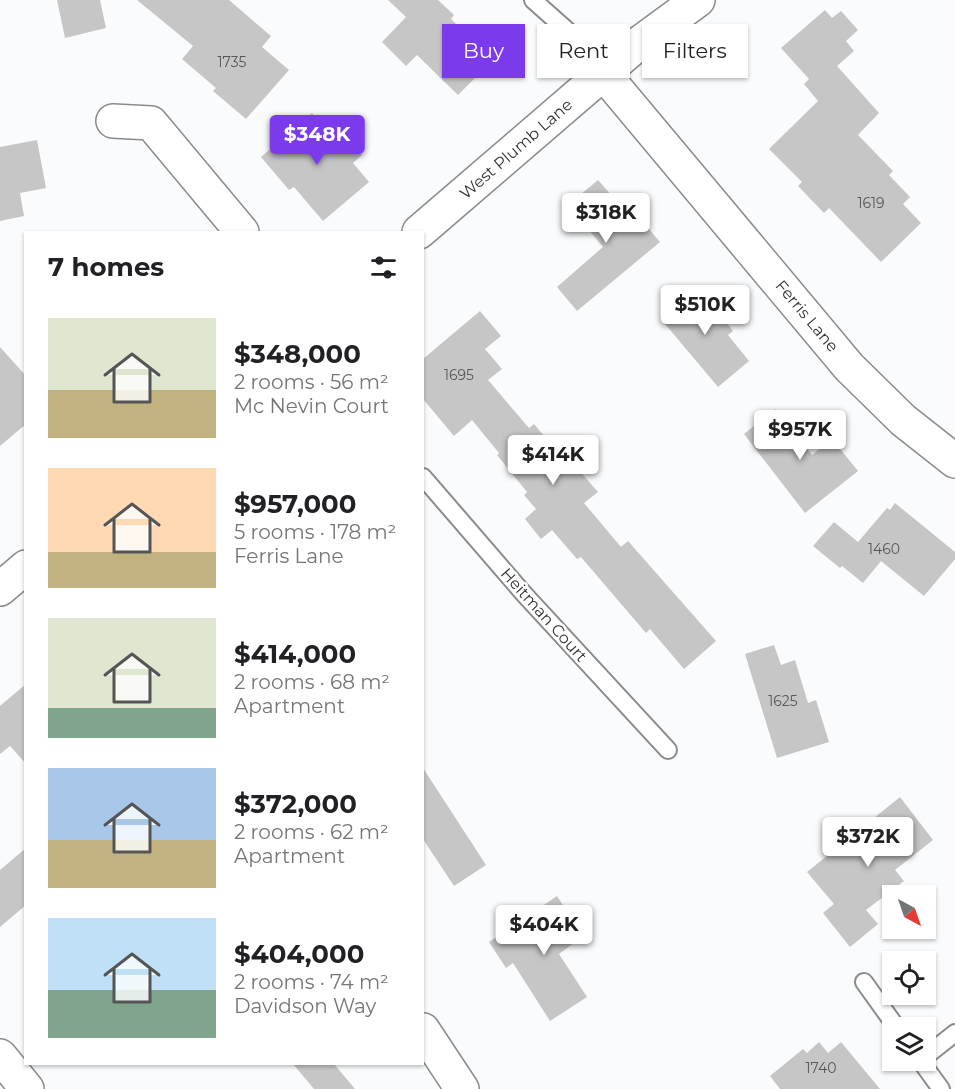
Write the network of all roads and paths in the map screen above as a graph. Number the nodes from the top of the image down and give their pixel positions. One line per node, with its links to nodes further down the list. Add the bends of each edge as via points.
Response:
1 (533, 0): 3 (lane)
2 (698, 0): 4 (street, West Plumb Lane)
3 (560, 24)
4 (630, 50)
5 (597, 78): 9 (street, West Plumb Lane)
6 (607, 78): 10 (street, Ferris Lane, via 849,367 903,420)
7 (113, 121): 8 (street, via 151,123)
8 (241, 231)
9 (420, 231)
10 (955, 461)
11 (424, 478): 14 (lane, Heitman Court)
12 (24, 569): 13 (street)
13 (0, 589)
14 (668, 750)
15 (864, 982): 16 (lane)
16 (889, 1017)
17 (424, 1032): 23 (street)
18 (955, 1033): 19 (lane)
19 (936, 1048)
20 (0, 1056): 22 (street)
21 (928, 1071): 24 (lane)
22 (27, 1089)
23 (462, 1089)
24 (941, 1089)

